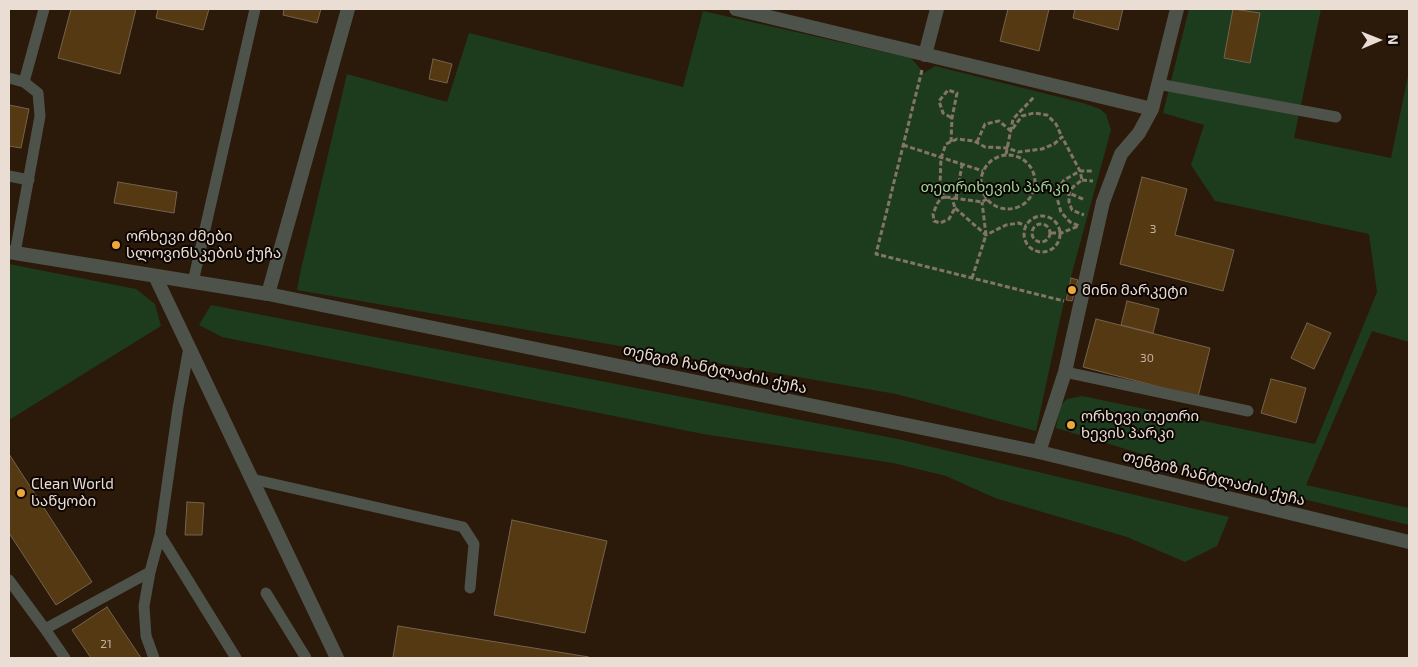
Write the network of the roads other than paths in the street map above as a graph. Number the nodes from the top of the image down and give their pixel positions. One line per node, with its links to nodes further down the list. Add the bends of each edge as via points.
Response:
1 (44, 9): 9 (lane)
2 (256, 9): 17 (lane)
3 (348, 9): 18 (street)
4 (736, 9): 7 (street)
5 (937, 9): 7 (street)
6 (1178, 9): 10 (street)
7 (925, 55): 11 (street)
8 (9, 78): 9 (lane)
9 (24, 82): 14 (lane, via 38,93 40,116)
10 (1158, 84): 11 (street); 12 (lane)
11 (1152, 109): 20 (street, via 1139,133 1121,154 1102,206)
12 (1336, 117)
13 (9, 176): 14 (lane)
14 (29, 180): 15 (lane)
15 (12, 252): 16 (street, თენგიზ ჩანტლაძის ქუჩა)
16 (155, 276): 17 (street, თენგიზ ჩანტლაძის ქუჩა); 19 (street)
17 (193, 282): 18 (street, თენგიზ ჩანტლაძის ქუჩა)
18 (268, 294): 22 (street, თენგიზ ჩანტლაძის ქუჩა)
19 (189, 347): 23 (street); 24 (lane)
20 (1065, 372): 21 (lane); 22 (street)
21 (1248, 411)
22 (1039, 452): 25 (street, თენგიზ ჩანტლაძის ქუჩა)
23 (252, 479): 28 (lane, via 463,527 474,544); 35 (street)
24 (160, 535): 26 (lane); 33 (lane)
25 (1409, 542)
26 (150, 572): 30 (lane); 32 (lane, via 144,606 146,636)
27 (9, 580): 30 (lane)
28 (470, 588)
29 (266, 593): 34 (lane)
30 (45, 629): 31 (lane)
31 (61, 657)
32 (154, 658)
33 (236, 658)
34 (306, 658)
35 (337, 658)

